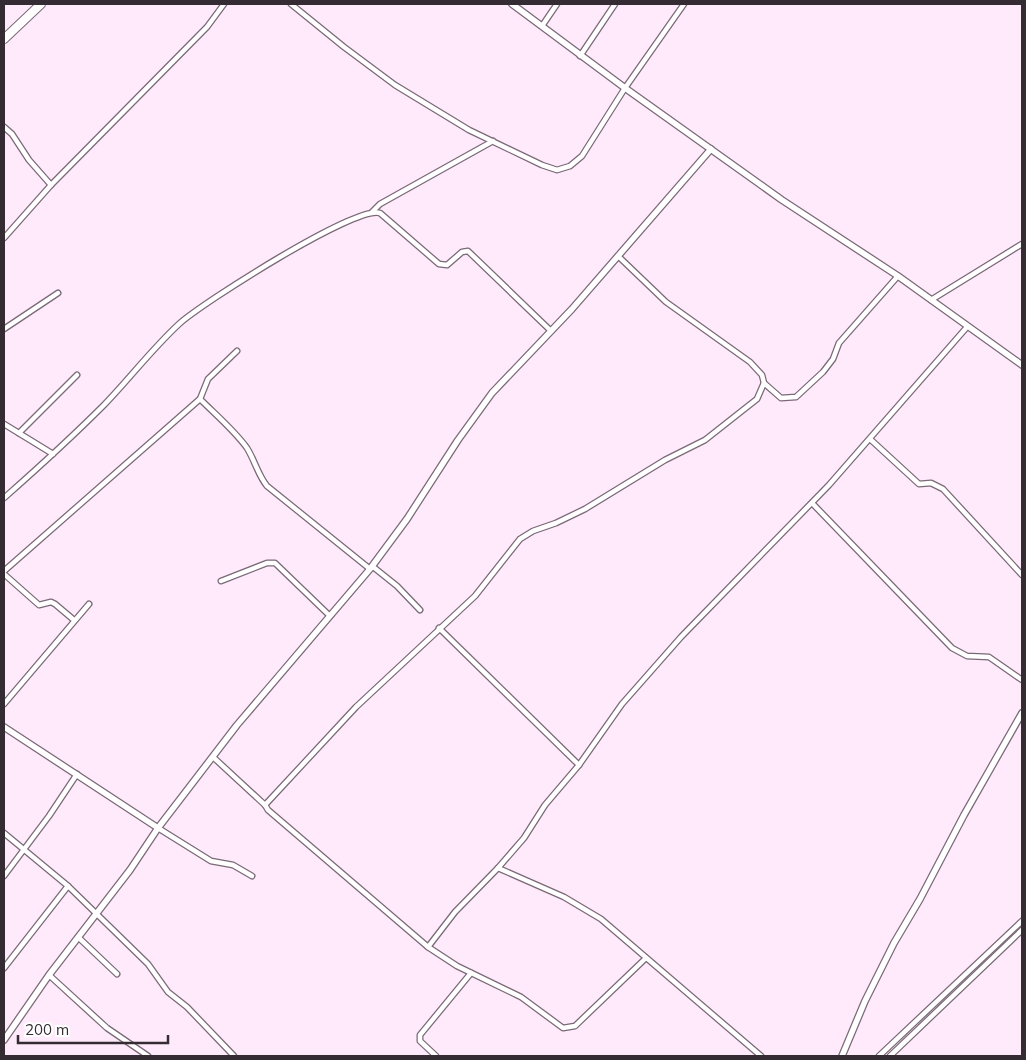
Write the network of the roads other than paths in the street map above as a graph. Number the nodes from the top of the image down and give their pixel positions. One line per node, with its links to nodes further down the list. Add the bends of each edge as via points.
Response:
1 (40, 4): 9 (highway)
2 (224, 4): 15 (street, via 207,26)
3 (291, 4): 13 (street, via 395,85)
4 (512, 4): 8 (street)
5 (557, 4): 8 (street)
6 (615, 4): 10 (street)
7 (684, 4): 11 (street)
8 (542, 26): 10 (street)
9 (4, 38)
10 (580, 56): 11 (street)
11 (625, 88): 13 (street, via 582,156 570,166 557,170); 14 (street)
12 (4, 127): 15 (street)
13 (493, 142): 16 (street, via 380,204)
14 (711, 148): 19 (street); 20 (street, via 782,200)
15 (51, 184): 17 (street)
16 (372, 212): 25 (street, via 388,219 439,264 447,265 466,251 472,253); 34 (street, via 320,234 189,316)
17 (4, 238)
18 (1022, 244): 22 (street)
19 (618, 256): 25 (street); 29 (street, via 666,302 750,362 762,375)
20 (898, 276): 22 (street); 29 (street, via 839,343 829,366 796,397 781,398)
21 (58, 293): 24 (street)
22 (931, 300): 23 (street)
23 (967, 327): 27 (street); 33 (street)
24 (4, 329)
25 (550, 330): 37 (street, via 492,393)
26 (237, 351): 30 (street, via 208,379)
27 (1022, 364)
28 (77, 375): 32 (street)
29 (764, 383): 45 (street, via 757,399 705,440 665,460 585,509 526,534 475,596)
30 (200, 399): 37 (street, via 236,433 255,460 260,477 267,486); 38 (street)
31 (4, 424): 32 (street)
32 (19, 433): 34 (street)
33 (870, 439): 36 (street); 39 (street, via 919,484 931,483 942,488)
34 (53, 454): 35 (street)
35 (4, 498)
36 (812, 503): 46 (street, via 952,648 967,656 989,657); 51 (street, via 622,704)
37 (371, 568): 42 (street, via 397,586); 43 (street)
38 (4, 572): 44 (street, via 38,605 51,602)
39 (1022, 575)
40 (221, 581): 43 (street, via 260,565 275,563)
41 (89, 604): 44 (street)
42 (420, 610)
43 (330, 616): 50 (street)
44 (74, 620): 47 (street)
45 (439, 628): 51 (street); 53 (street, via 356,707)
46 (1022, 680)
47 (4, 704)
48 (1022, 713): 76 (street, via 894,943)
49 (4, 727): 52 (street)
50 (213, 757): 53 (street); 54 (street)
51 (579, 764): 57 (street)
52 (76, 774): 54 (street); 56 (street)
53 (266, 805): 65 (street)
54 (158, 828): 59 (street, via 211,861 233,865); 61 (street)
55 (4, 833): 56 (street)
56 (24, 848): 58 (street); 60 (street)
57 (498, 868): 65 (street, via 455,912); 66 (street, via 587,909)
58 (4, 876)
59 (252, 876)
60 (68, 886): 61 (street); 67 (street)
61 (97, 914): 64 (street); 73 (street, via 152,968 168,992)
62 (1022, 921): 77 (street)
63 (1022, 930): 78 (street)
64 (78, 937): 69 (street); 70 (street)
65 (428, 947): 68 (street)
66 (646, 958): 68 (street, via 603,1001 568,1029 555,1024 521,996); 75 (street)
67 (4, 968)
68 (471, 973): 74 (street, via 420,1035 420,1041)
69 (118, 974)
70 (49, 975): 71 (street); 72 (street, via 107,1028)
71 (4, 1040)
72 (148, 1056)
73 (234, 1056)
74 (436, 1056)
75 (761, 1056)
76 (842, 1056)
77 (879, 1056)
78 (890, 1056)

